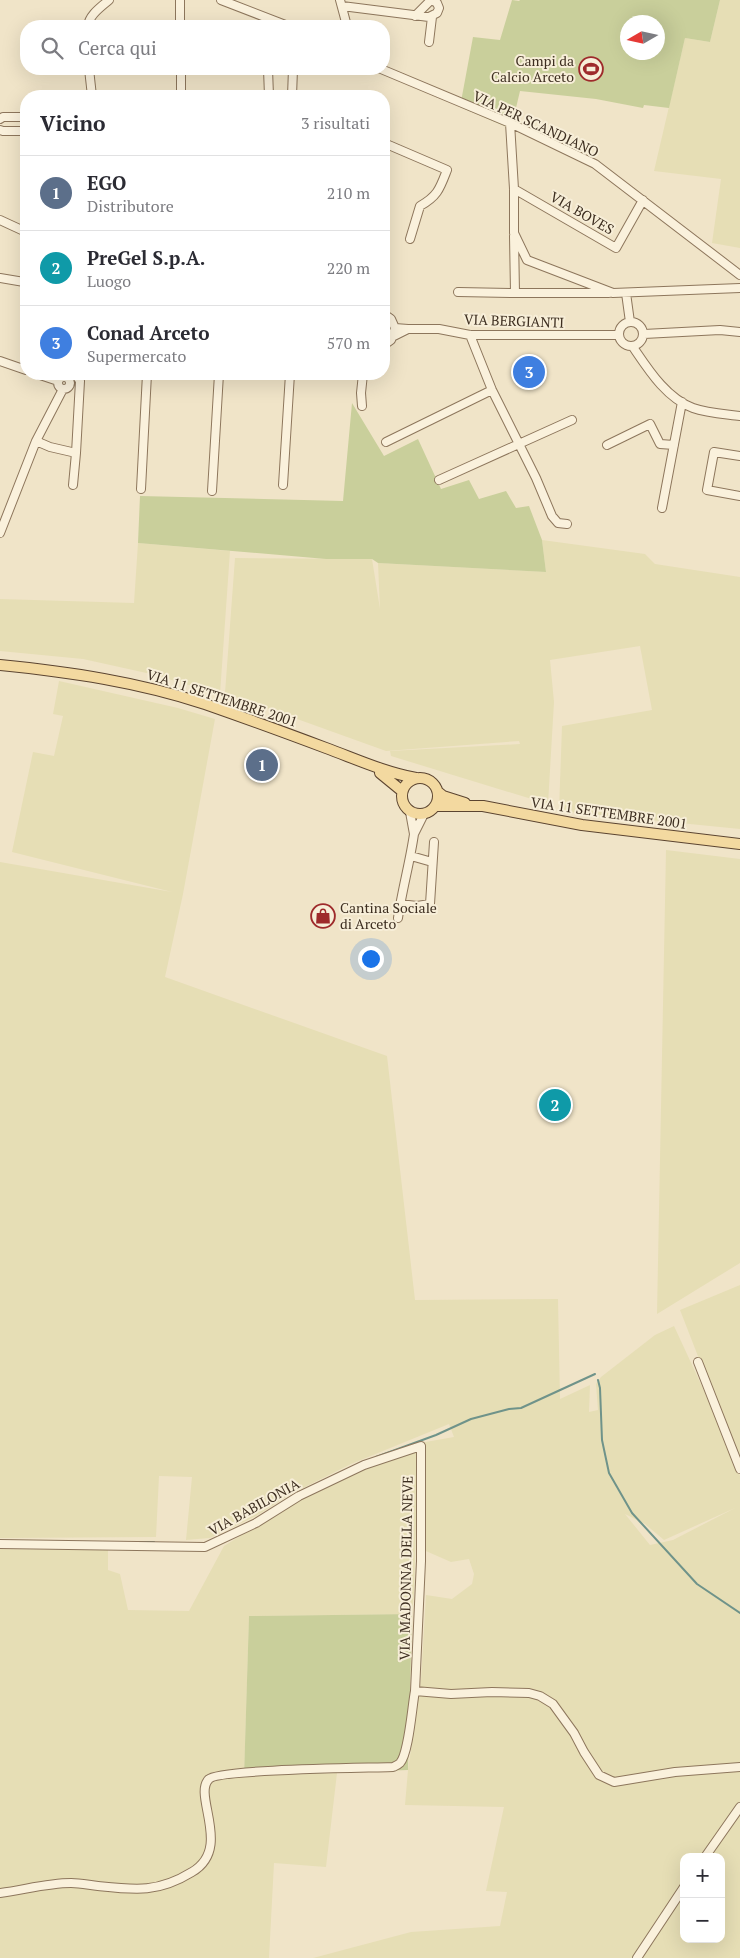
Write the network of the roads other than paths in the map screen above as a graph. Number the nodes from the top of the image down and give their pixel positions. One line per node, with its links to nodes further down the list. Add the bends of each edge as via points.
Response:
1 (109, 0): 7 (street)
2 (180, 0): 8 (street)
3 (221, 0): 9 (street)
4 (341, 3): 5 (street); 10 (street)
5 (415, 16): 6 (street); 6 (street, via 431,0 439,8)
6 (432, 17): 11 (street)
7 (90, 20)
8 (180, 20)
9 (263, 20)
10 (345, 20)
11 (429, 42)
12 (390, 73): 23 (street, VIA PER SCANDIANO)
13 (90, 75): 17 (street)
14 (181, 75): 18 (street)
15 (268, 75): 19 (street)
16 (293, 75): 20 (street)
17 (91, 90)
18 (181, 90)
19 (269, 90)
20 (292, 90)
21 (20, 117): 22 (street)
22 (0, 119)
23 (510, 123): 27 (street); 28 (street, VIA PER SCANDIANO, via 595,164)
24 (0, 130): 25 (street)
25 (20, 131)
26 (390, 146): 32 (street, via 447,170 440,191 420,206)
27 (514, 189): 28 (street, VIA BOVES, via 616,248); 31 (street)
28 (643, 200): 33 (street, VIA PER SCANDIANO)
29 (0, 220): 30 (street)
30 (20, 229)
31 (514, 233): 38 (street); 39 (street, via 528,260)
32 (410, 239)
33 (740, 275)
34 (0, 278): 35 (street)
35 (20, 281)
36 (740, 288): 40 (street)
37 (458, 292): 38 (street)
38 (515, 293): 39 (street)
39 (613, 293): 40 (street)
40 (626, 293): 42 (street)
41 (390, 318): 43 (street)
42 (630, 322): 45 (street, via 638,324); 47 (street, via 623,325)
43 (394, 332): 46 (street, VIA BERGIANTI, via 439,329); 48 (street, VIA BERGIANTI)
44 (740, 332): 45 (street)
45 (644, 334): 49 (street, via 640,344)
46 (470, 335): 47 (street, VIA BERGIANTI); 61 (street)
47 (619, 335): 49 (street, via 622,342)
48 (390, 339)
49 (633, 347): 62 (street, via 652,374)
50 (0, 361): 51 (street)
51 (20, 368)
52 (55, 380): 59 (street)
53 (71, 380): 60 (street)
54 (79, 380): 71 (street)
55 (147, 380): 76 (street)
56 (219, 380): 77 (street)
57 (290, 380): 75 (street)
58 (362, 380): 63 (street)
59 (58, 381): 60 (street)
60 (64, 389): 66 (street)
61 (492, 390): 67 (street); 68 (street)
62 (682, 402): 64 (street, via 695,408); 70 (street)
63 (362, 406)
64 (740, 416)
65 (572, 420): 68 (street)
66 (36, 441): 71 (street); 81 (street)
67 (386, 442)
68 (519, 443): 73 (street); 80 (street, via 552,516 558,523)
69 (607, 445): 70 (street, via 650,424 660,444)
70 (674, 445): 79 (street)
71 (76, 453): 74 (street)
72 (740, 456): 78 (street, via 714,452 707,490)
73 (439, 480)
74 (73, 485)
75 (283, 485)
76 (141, 488)
77 (212, 491)
78 (740, 496)
79 (662, 508)
80 (567, 524)
81 (0, 533)
82 (0, 665): 83 (main road, VIA 11 SETTEMBRE 2001, via 120,681 168,693)
83 (371, 766): 84 (main road, VIA 11 SETTEMBRE 2001); 85 (main road, VIA 11 SETTEMBRE 2001)
84 (416, 778): 85 (main road, via 406,783); 86 (main road, VIA 11 SETTEMBRE 2001, via 432,782)
85 (402, 791): 89 (main road, via 402,802)
86 (438, 792): 87 (main road); 88 (main road, VIA 11 SETTEMBRE 2001)
87 (435, 806): 88 (main road, VIA 11 SETTEMBRE 2001); 90 (main road)
88 (474, 806): 93 (main road, VIA 11 SETTEMBRE 2001, via 582,825)
89 (410, 812): 90 (main road); 91 (street)
90 (424, 814): 91 (street)
91 (414, 834): 94 (street)
92 (434, 842): 95 (street)
93 (740, 844)
94 (411, 856): 95 (street); 96 (street)
95 (432, 862): 96 (street, via 430,904)
96 (400, 904): 97 (street)
97 (398, 918)
98 (698, 1362): 100 (street)
99 (421, 1446): 101 (street, VIA BABILONIA, via 364,1465 205,1547); 102 (street, VIA MADONNA DELLA NEVE, via 422,1561)
100 (740, 1469)
101 (0, 1544)
102 (415, 1691): 103 (street, via 529,1693 540,1696 553,1704 599,1775 614,1782 675,1772); 106 (street, VIA MADONNA DELLA NEVE, via 404,1754 400,1763 393,1767 239,1773 208,1779 205,1796 210,1850 204,1863 160,1888 133,1890 72,1883)
103 (740, 1767)
104 (740, 1806): 105 (street)
105 (709, 1853)
106 (0, 1893)
107 (680, 1893): 108 (street)
108 (636, 1958)

